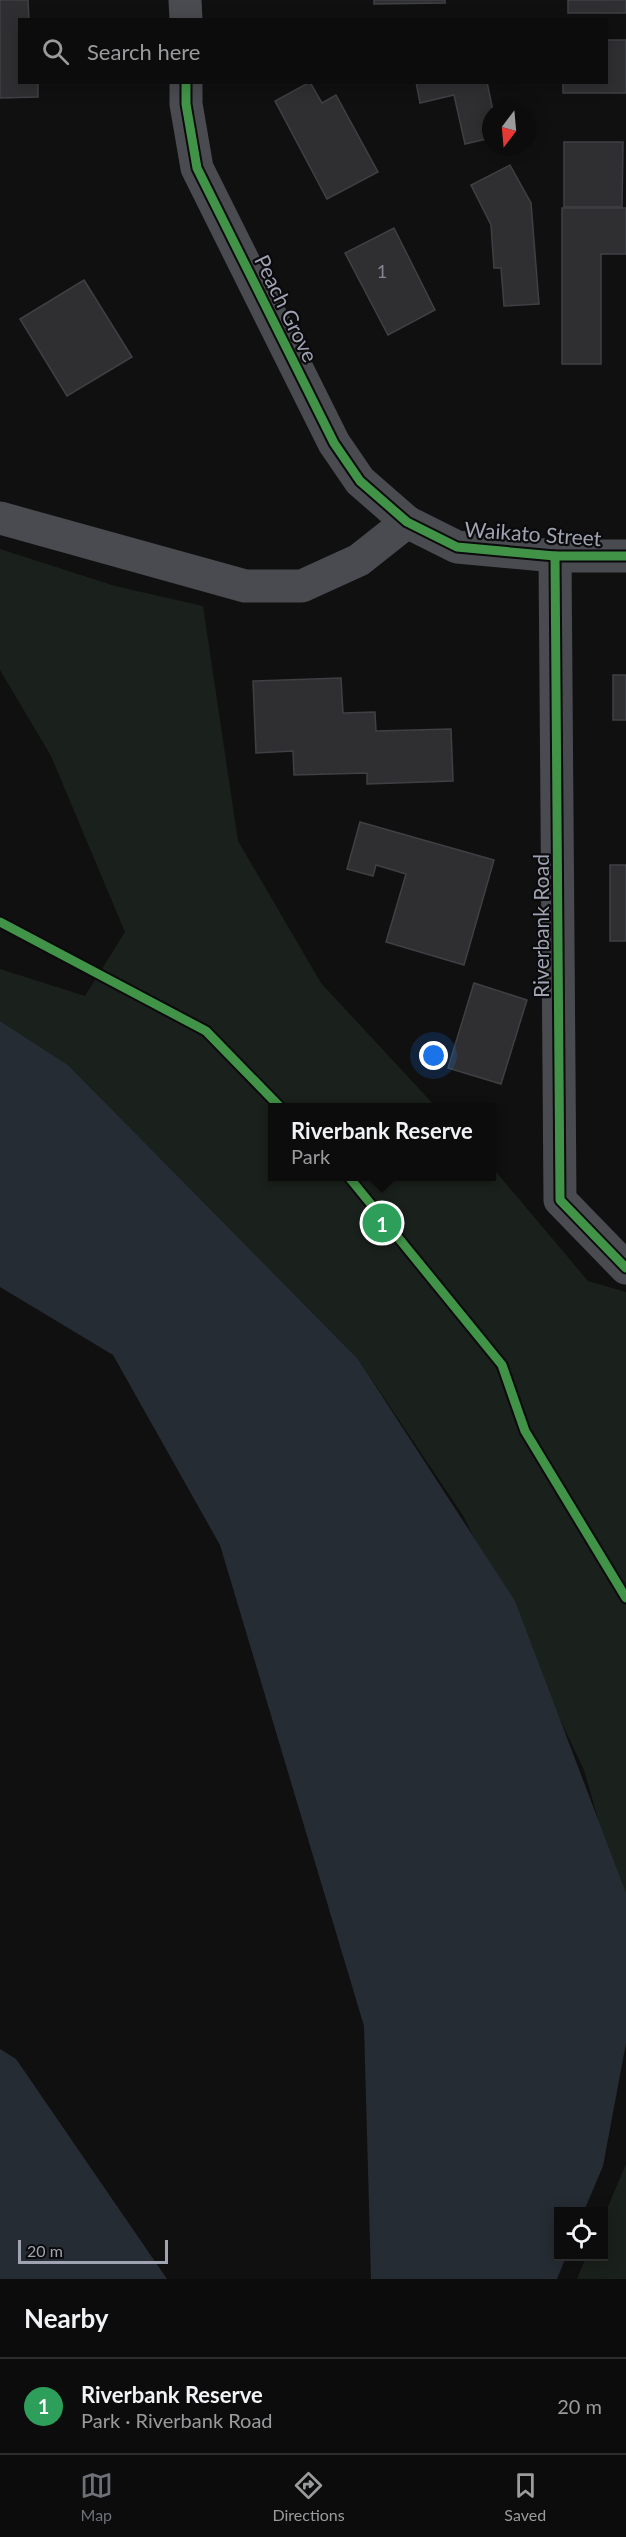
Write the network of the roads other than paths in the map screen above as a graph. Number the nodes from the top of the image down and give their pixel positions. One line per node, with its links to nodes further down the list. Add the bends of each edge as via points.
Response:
1 (185, 0): 2 (street)
2 (186, 18)
3 (186, 84): 5 (street, Peach Grove, via 197,168 334,443 360,481)
4 (0, 518): 5 (street, via 245,586 302,586 359,560)
5 (407, 522): 6 (street, Waikato Street, via 457,547)
6 (555, 556): 7 (street, Waikato Street); 8 (street, Riverbank Road, via 560,1200)
7 (626, 556)
8 (626, 1268)

